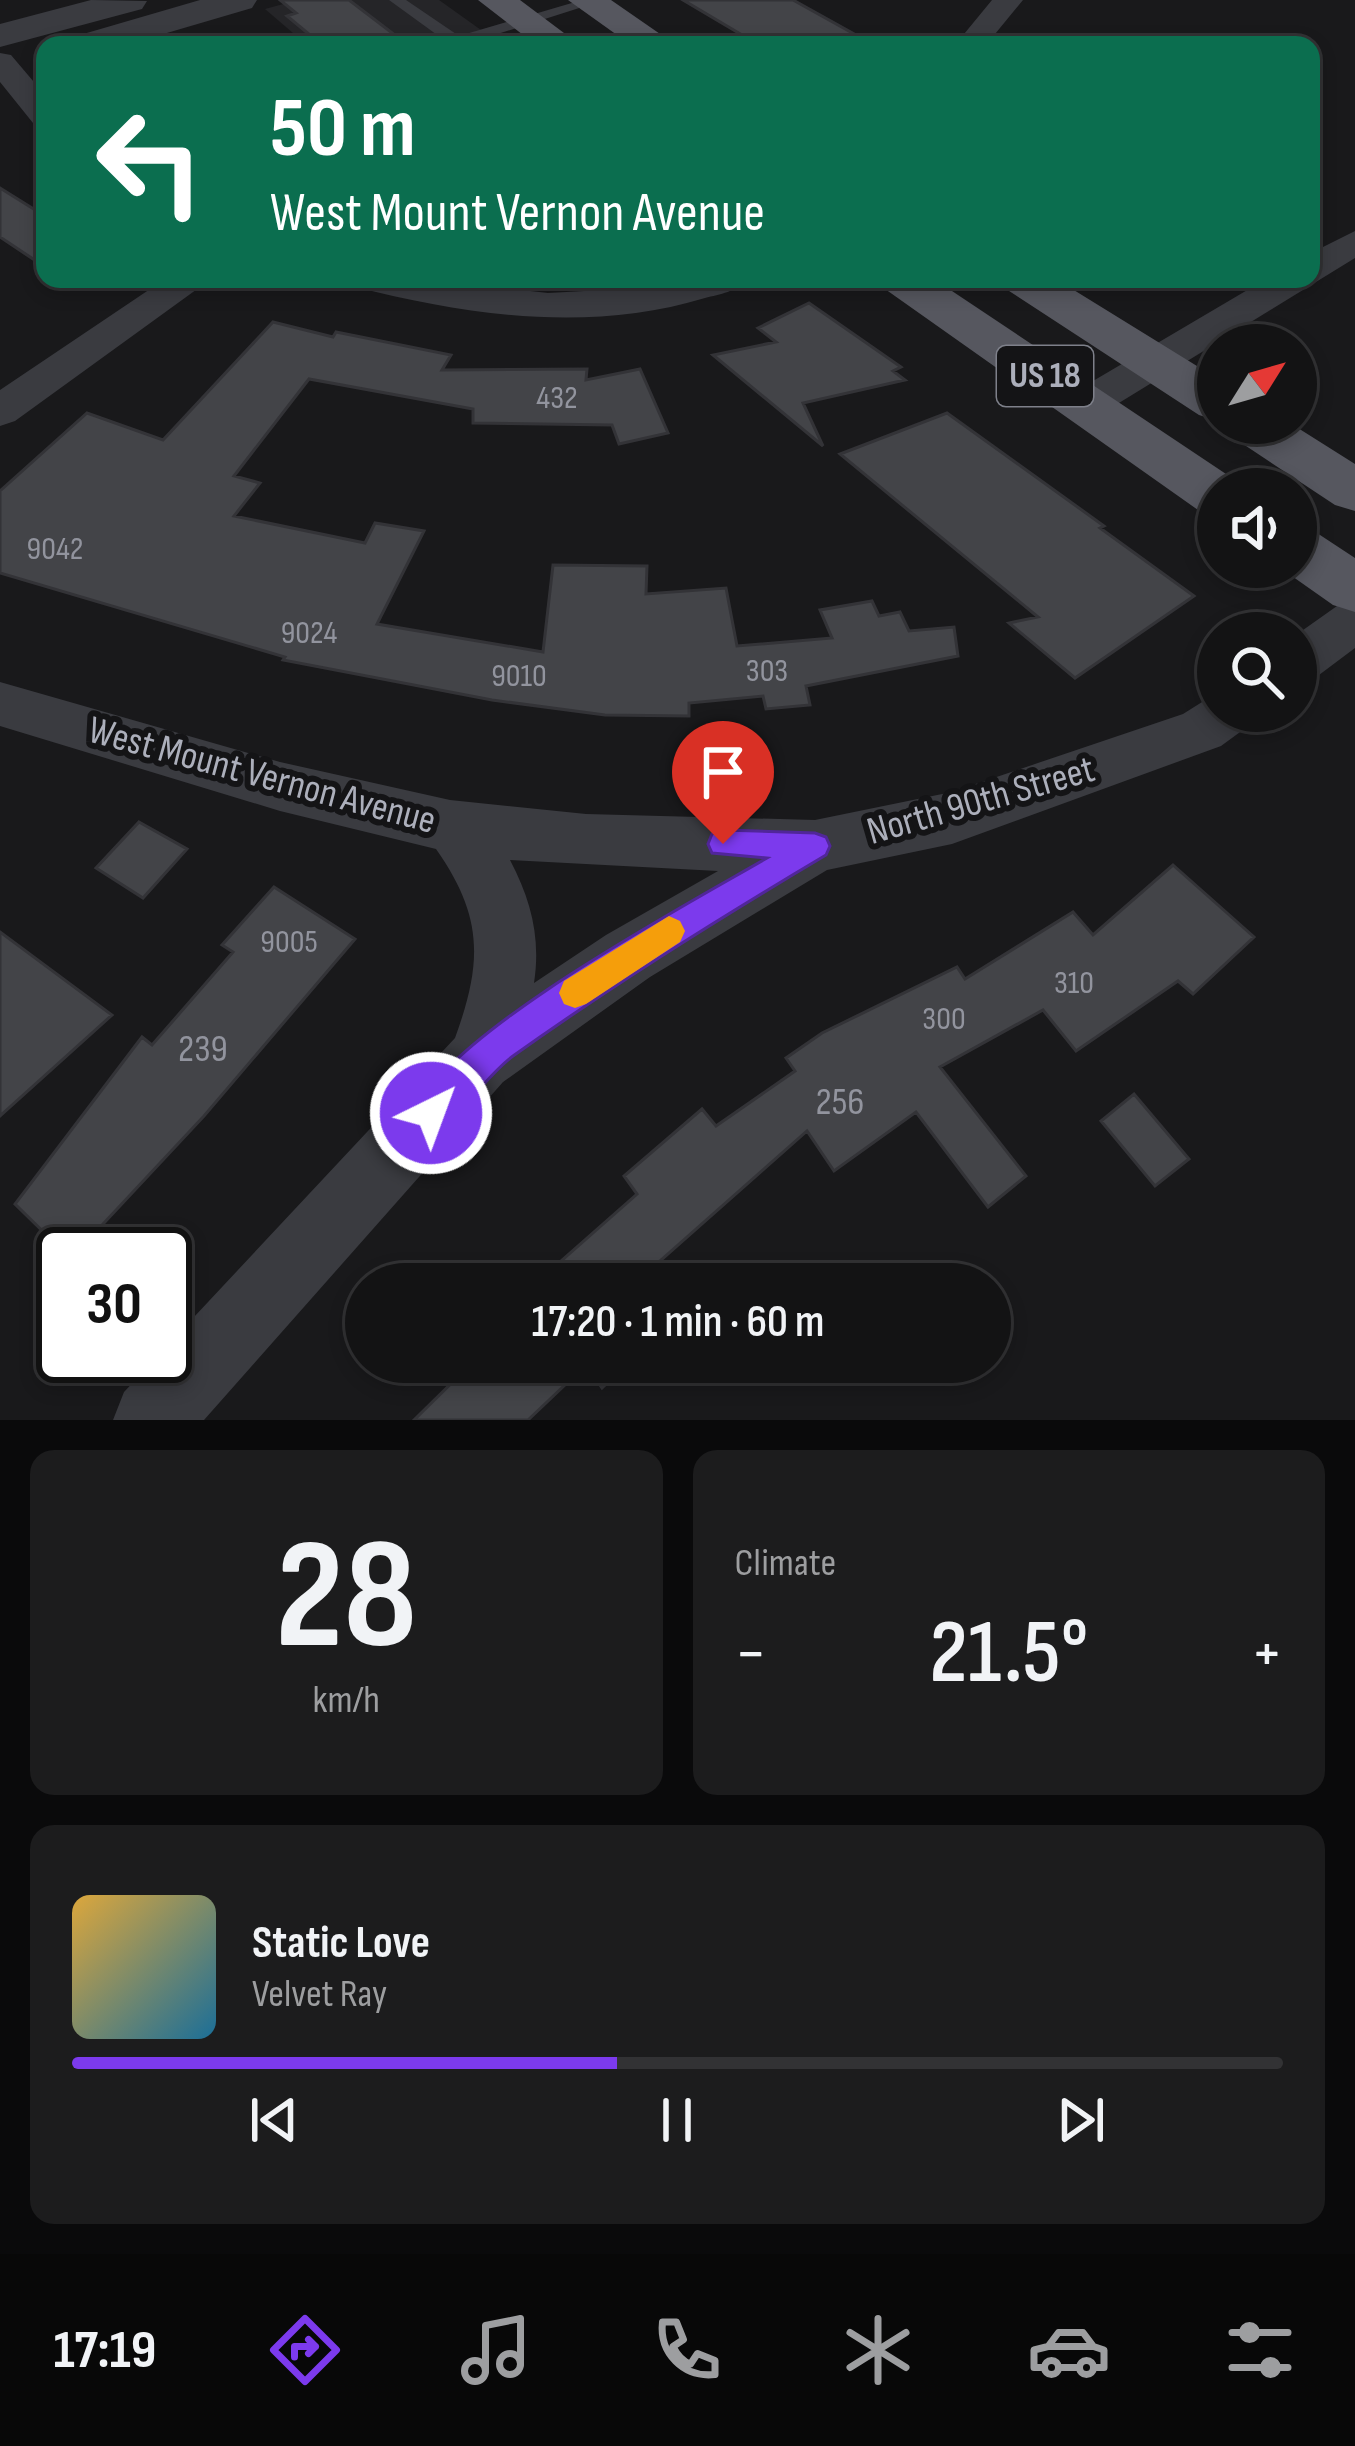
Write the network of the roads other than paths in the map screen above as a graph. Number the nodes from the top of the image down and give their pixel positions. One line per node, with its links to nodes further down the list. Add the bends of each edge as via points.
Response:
1 (133, 0): 8 (street)
2 (396, 0): 10 (lane)
3 (496, 0): 7 (main road)
4 (1008, 0): 14 (street)
5 (588, 1): 7 (lane); 13 (main road)
6 (225, 2): 9 (street)
7 (528, 22): 11 (lane); 12 (main road)
8 (53, 36)
9 (115, 36)
10 (448, 36)
11 (478, 36)
12 (548, 36)
13 (643, 36)
14 (978, 36)
15 (36, 44): 17 (street)
16 (36, 57): 17 (street)
17 (2, 59): 18 (street)
18 (36, 104)
19 (1355, 242): 20 (street)
20 (1320, 263)
21 (178, 288): 30 (street)
22 (426, 288): 23 (street, via 588,307)
23 (694, 288)
24 (915, 288): 29 (main road, US 18)
25 (1038, 288): 27 (main road, US 18)
26 (1279, 288): 27 (street)
27 (1155, 363): 28 (main road, US 18); 29 (street)
28 (1197, 390)
29 (1086, 404): 32 (main road, US 18)
30 (0, 411)
31 (1282, 444): 33 (main road)
32 (1197, 481)
33 (1355, 491)
34 (1317, 563): 35 (main road)
35 (1355, 589)
36 (1355, 620): 37 (street)
37 (1317, 647)
38 (0, 704): 40 (street, West Mount Vernon Avenue, via 282,788)
39 (1197, 732): 41 (street, North 90th Street, via 952,818)
40 (453, 826): 41 (street, West Mount Vernon Avenue, via 630,842); 42 (street, via 486,868 507,923 506,990)
41 (815, 846): 42 (street, North 90th Street, via 628,956)
42 (481, 1059): 43 (street, North 90th Street)
43 (152, 1420)

